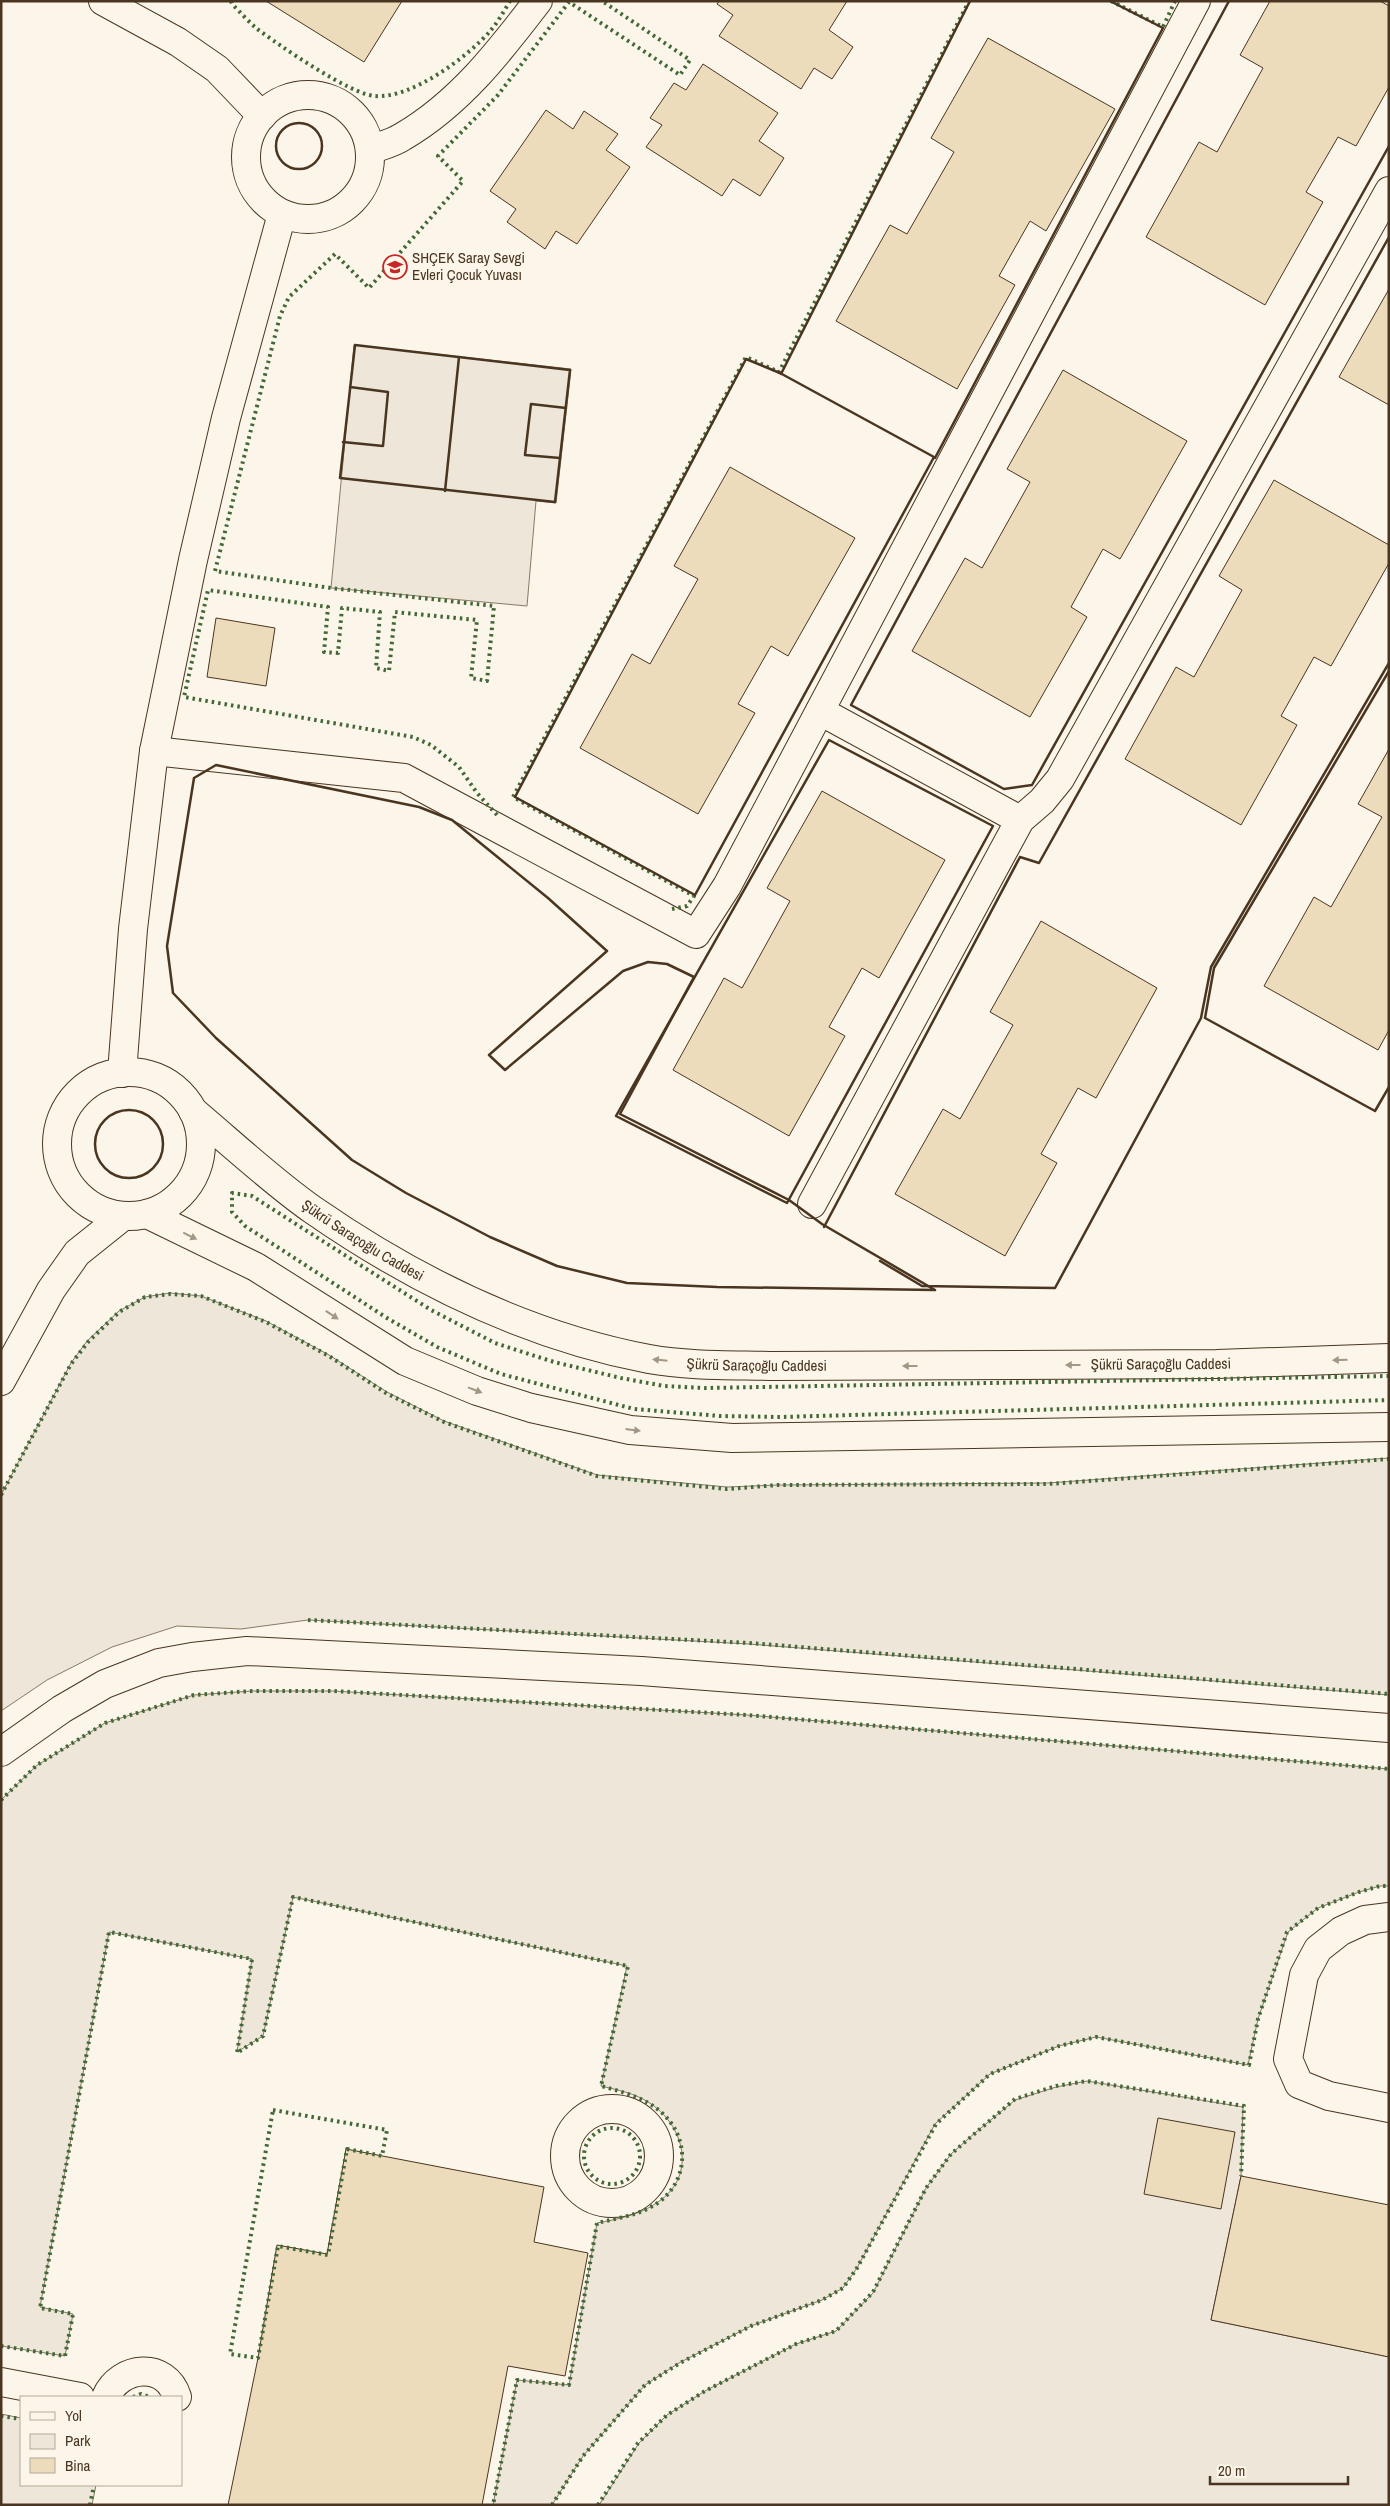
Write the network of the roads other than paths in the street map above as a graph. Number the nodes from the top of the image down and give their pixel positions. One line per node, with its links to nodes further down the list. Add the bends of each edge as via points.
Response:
1 (103, 1): 4 (street, via 178,42 218,69)
2 (538, 1): 5 (street, via 495,57 432,117 401,138)
3 (1196, 1): 8 (street)
4 (262, 116): 5 (street, via 290,98 308,95 327,98 355,116 364,130); 7 (street, via 250,135 249,172 265,202)
5 (370, 150): 7 (street, via 369,173 362,189 338,212 304,220)
6 (1389, 191): 10 (street, via 1060,779)
7 (282, 214): 9 (street, via 226,418)
8 (820, 711): 9 (street, via 728,886 696,934 404,778); 10 (street)
9 (154, 751): 11 (street, via 133,929)
10 (1020, 820): 13 (street)
11 (122, 1073): 12 (street, Şükrü Saraçoğlu Caddesi, via 141,1073 160,1079 176,1089); 14 (street, Şükrü Saraçoğlu Caddesi, via 102,1077 72,1101 62,1118 59,1157 64,1176 90,1205)
12 (193, 1111): 14 (street, Şükrü Saraçoğlu Caddesi, via 201,1141 200,1161 192,1179 181,1195 165,1207); 15 (street, Şükrü Saraçoğlu Caddesi, one-way to 12, via 1217,1364 770,1366 650,1359 552,1334 482,1307 413,1272 312,1209)
13 (812, 1204)
14 (134, 1216): 16 (street, via 77,1253 52,1290); 17 (street, one-way to 17, via 256,1267 405,1361 477,1391 531,1408 630,1430 732,1438)
15 (1389, 1358)
16 (1, 1381)
17 (1389, 1427)
18 (1389, 1728): 19 (street, via 641,1671 247,1651 159,1663 105,1684)
19 (1, 1752)
20 (1389, 1917): 21 (street, via 1365,1920 1341,1931 1318,1949 1304,1975 1288,2059 1299,2084 1329,2096)
21 (1388, 2106)
22 (1, 2382): 23 (street)
23 (75, 2396)
24 (106, 2396): 25 (street, via 118,2379 142,2371 165,2379)
25 (177, 2396)

